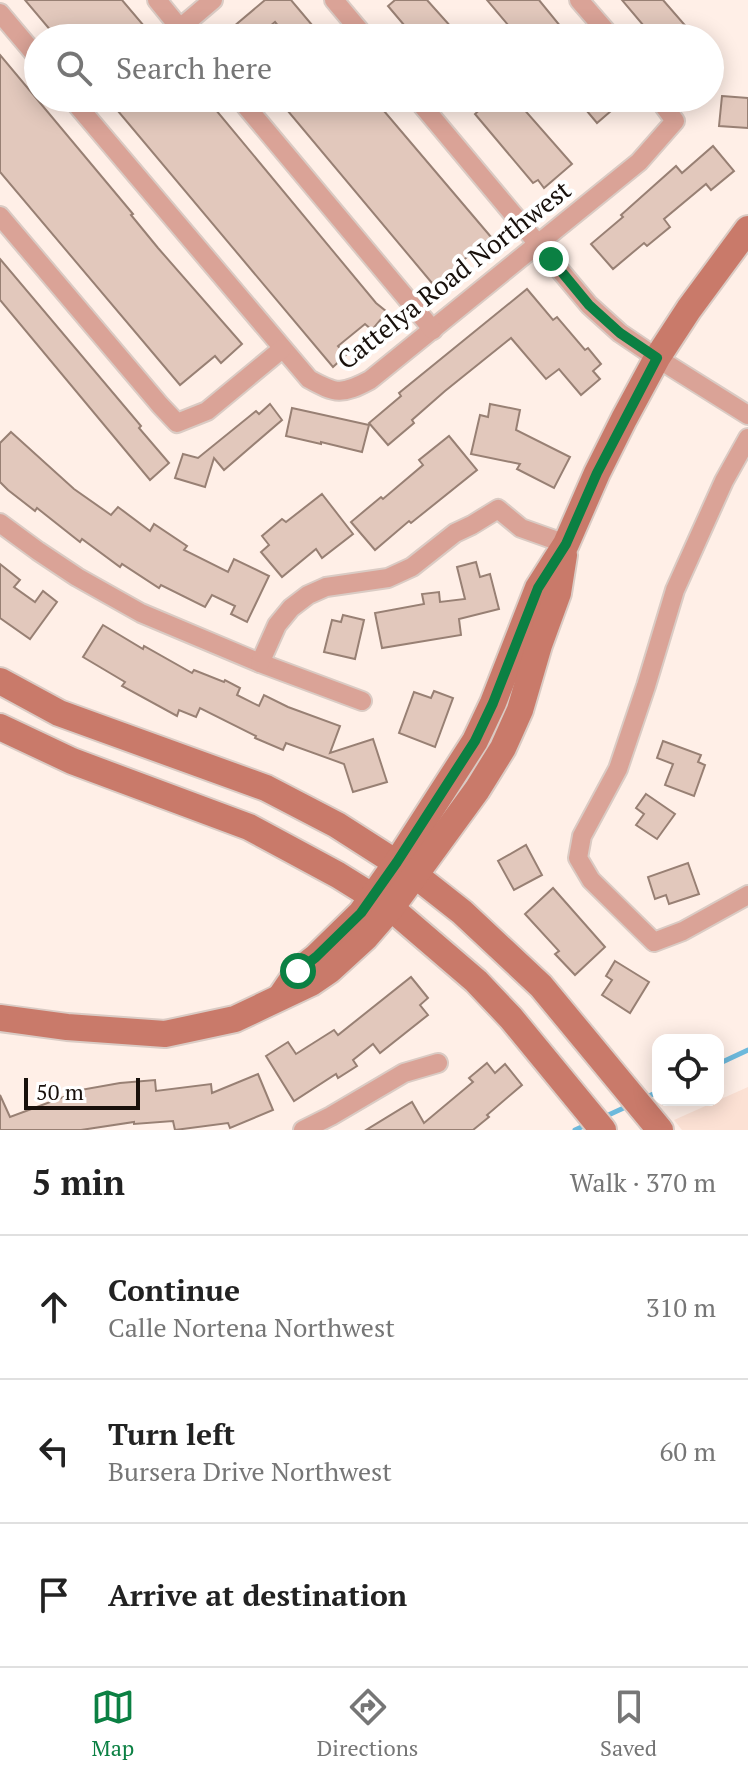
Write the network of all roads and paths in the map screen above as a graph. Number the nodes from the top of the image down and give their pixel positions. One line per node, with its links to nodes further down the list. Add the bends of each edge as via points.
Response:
1 (213, 0): 7 (street)
2 (334, 0): 8 (street)
3 (579, 0): 9 (street)
4 (163, 2): 6 (street)
5 (0, 13): 10 (street)
6 (178, 24)
7 (192, 24)
8 (354, 24)
9 (600, 24)
10 (24, 41)
11 (83, 112): 19 (street)
12 (251, 112): 18 (street)
13 (428, 112): 17 (street)
14 (668, 112): 17 (street, Cattelya Road Northwest, via 675,121 639,162)
15 (0, 216): 19 (street, via 177,423 207,411)
16 (748, 229): 20 (main road)
17 (538, 244): 18 (street, Cattelya Road Northwest); 20 (street, via 589,305)
18 (433, 330): 19 (street, Cattelya Road Northwest, via 349,392 328,390 309,379)
19 (282, 349)
20 (657, 358): 21 (street); 24 (main road)
21 (748, 415)
22 (748, 438): 30 (street, via 675,590 618,769 582,836 578,858 591,880 654,942)
23 (0, 523): 25 (street, via 77,577 141,613)
24 (566, 544): 25 (street, via 521,528 498,509 388,578 326,587 308,595 277,625); 29 (main road, via 538,588 475,741)
25 (260, 663): 27 (street)
26 (0, 681): 29 (main road, via 59,713 266,788)
27 (362, 701)
28 (0, 727): 31 (main road, via 72,761 249,827)
29 (406, 868): 31 (main road); 36 (main road, via 541,986)
30 (748, 895)
31 (382, 902): 32 (main road, via 298,971 281,996 235,1019 165,1034); 35 (main road, via 476,981)
32 (0, 1018)
33 (438, 1063): 34 (street, via 404,1073)
34 (303, 1130)
35 (603, 1130)
36 (660, 1130)

